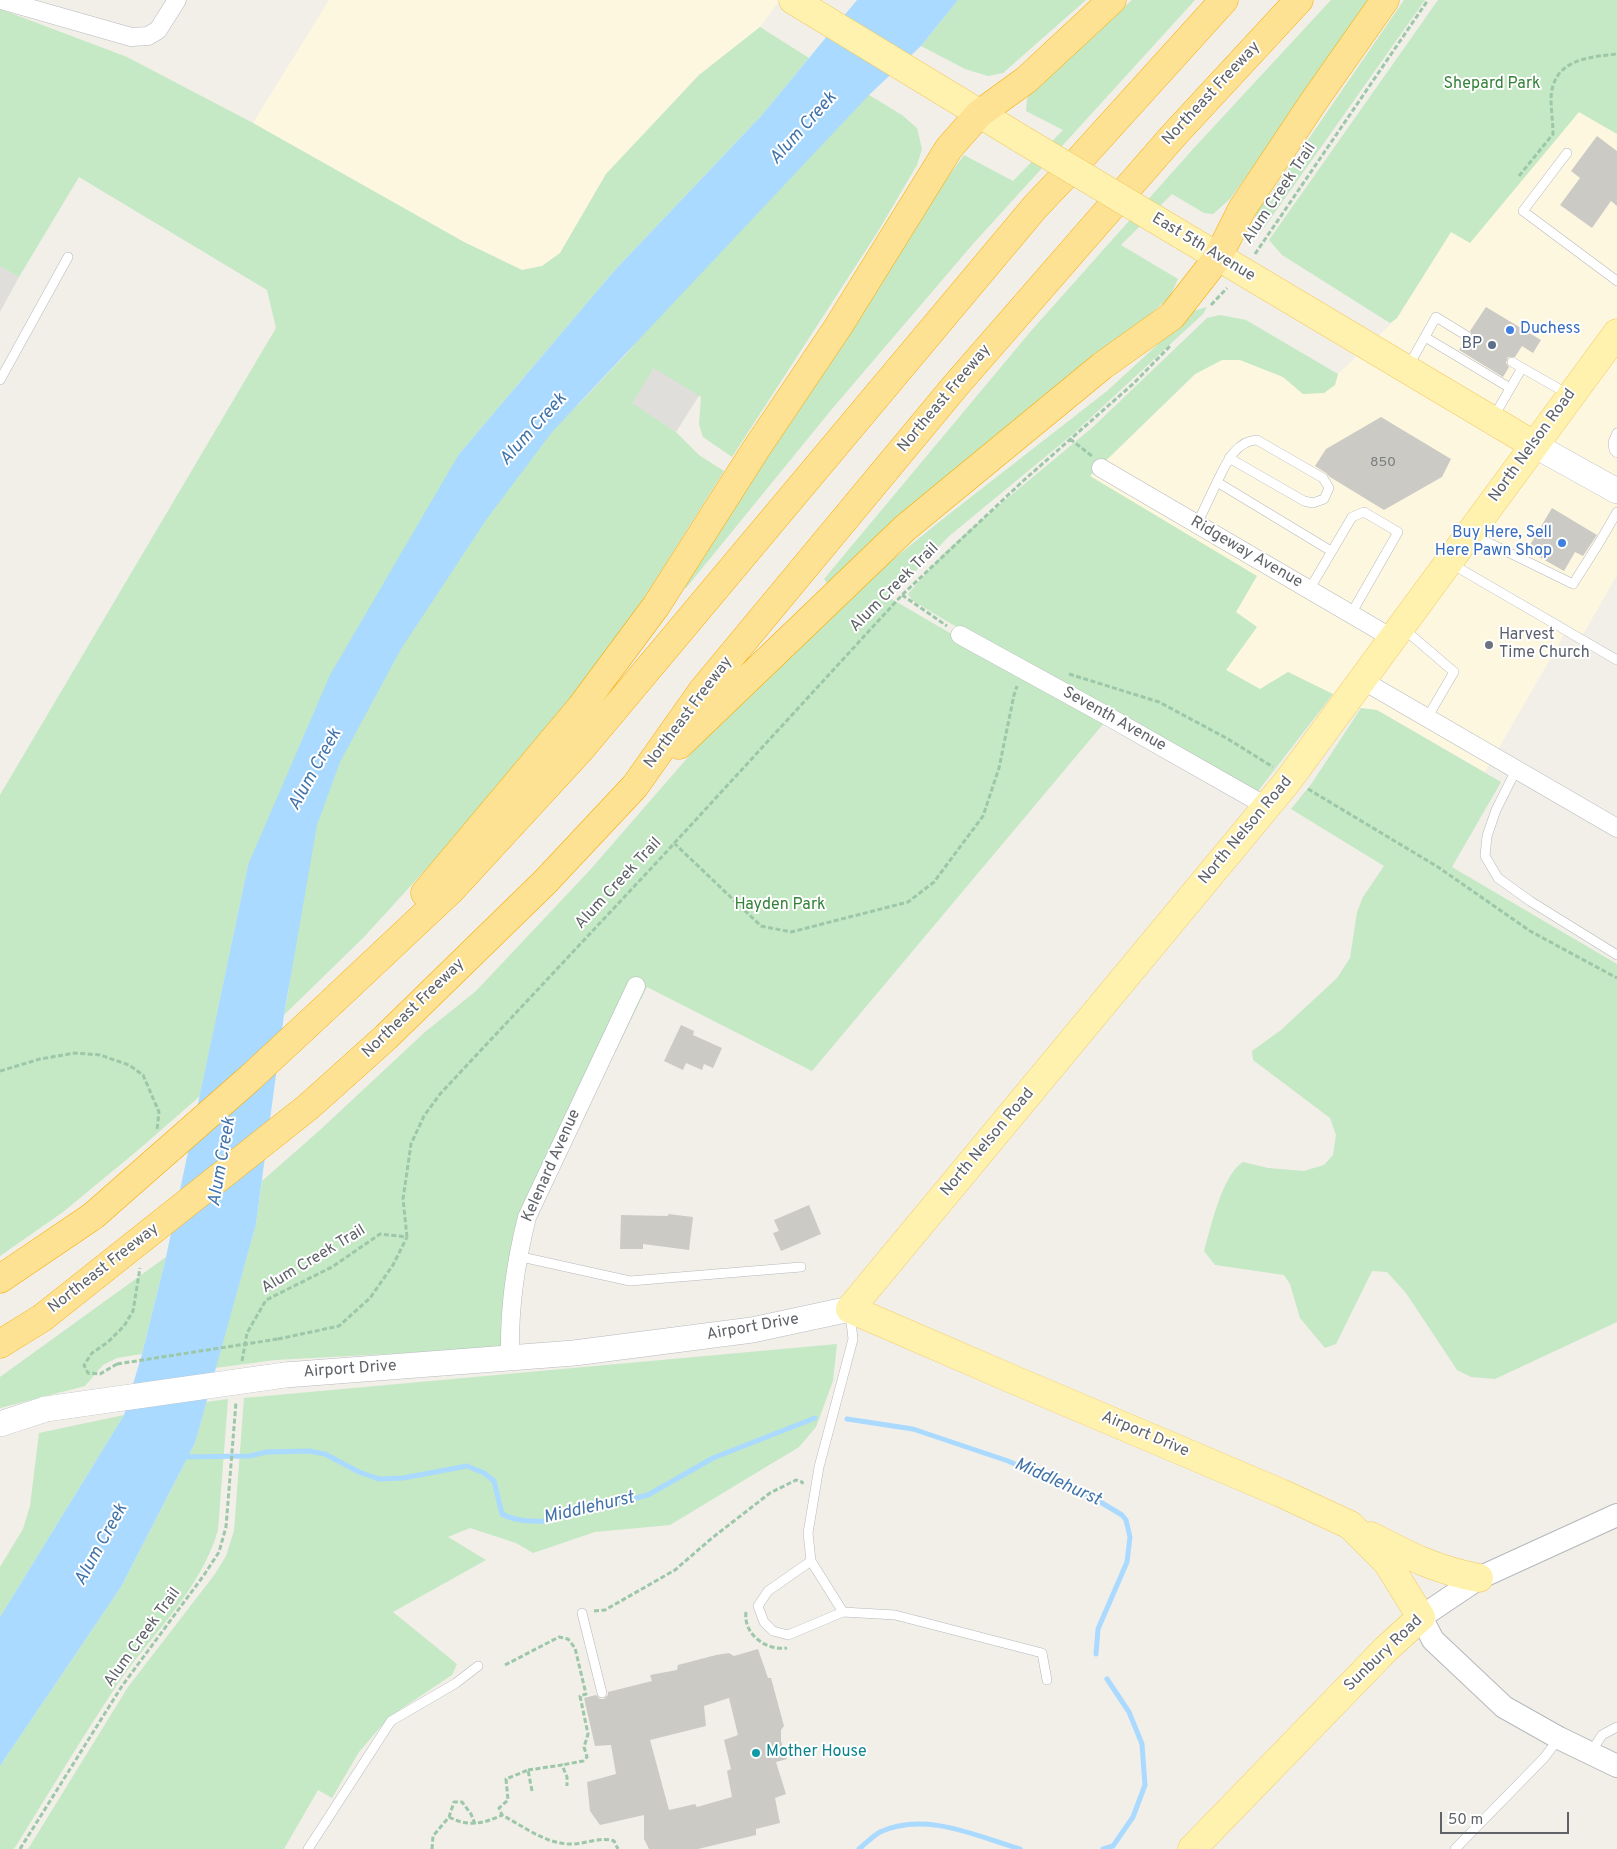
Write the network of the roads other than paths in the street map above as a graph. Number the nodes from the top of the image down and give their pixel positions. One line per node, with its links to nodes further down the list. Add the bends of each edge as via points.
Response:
1 (1, 0): 8 (street)
2 (177, 0): 8 (street, via 158,30 148,36 131,37)
3 (792, 0): 9 (main road, East 5th Avenue)
4 (1112, 0): 9 (highway, via 1026,80)
5 (1224, 0): 49 (highway, via 1035,207 580,750 451,890)
6 (1299, 0): 44 (highway, Northeast Freeway, via 1173,136 956,385 702,691)
7 (1384, 0): 12 (highway, via 1242,209)
8 (34, 4)
9 (979, 114): 12 (main road, East 5th Avenue, bridge); 49 (highway, via 949,148 838,327 656,606 581,707)
10 (1567, 153): 13 (lane, via 1523,211)
11 (68, 257): 20 (lane)
12 (1218, 258): 19 (main road, East 5th Avenue); 44 (highway, via 1172,316 1102,366 905,528)
13 (1617, 281)
14 (1468, 336): 15 (lane, via 1436,317)
15 (1425, 337): 19 (lane); 21 (lane)
16 (1610, 348): 22 (main road, North Nelson Road)
17 (1512, 362): 18 (lane)
18 (1522, 368): 21 (lane); 22 (lane)
19 (1406, 370): 23 (main road, East 5th Avenue)
20 (0, 380)
21 (1510, 388): 23 (lane)
22 (1570, 396): 25 (main road, North Nelson Road)
23 (1491, 421): 25 (main road, East 5th Avenue)
24 (1617, 433): 26 (lane, via 1613,442)
25 (1534, 445): 30 (main road, East 5th Avenue); 33 (main road, North Nelson Road)
26 (1617, 453)
27 (1229, 458): 27 (lane, via 1241,444 1257,440 1323,478 1329,488 1324,499 1313,503 1304,501); 29 (lane)
28 (1101, 468): 32 (street, Ridgeway Avenue)
29 (1217, 482): 32 (lane); 34 (lane)
30 (1617, 491)
31 (1617, 512): 33 (lane, via 1572,584)
32 (1197, 524): 36 (street, Ridgeway Avenue)
33 (1469, 533): 35 (main road, North Nelson Road)
34 (1331, 551): 36 (lane); 37 (lane, via 1352,516 1364,512 1398,532)
35 (1448, 562): 38 (main road, North Nelson Road); 40 (lane)
36 (1309, 590): 37 (street, Ridgeway Avenue)
37 (1351, 614): 38 (street, Ridgeway Avenue)
38 (1396, 632): 41 (main road, North Nelson Road); 42 (lane, via 1454,672)
39 (960, 635): 45 (street, Seventh Avenue)
40 (1617, 660)
41 (1362, 680): 42 (street); 45 (main road, North Nelson Road)
42 (1427, 718): 43 (street)
43 (1516, 770): 46 (street); 47 (lane, via 1496,810 1485,856 1498,878)
44 (635, 786): 54 (highway, Northeast Freeway, bridge, via 545,882 346,1073 42,1318)
45 (1266, 806): 53 (main road, North Nelson Road)
46 (1617, 828)
47 (1617, 955)
48 (636, 986): 50 (street, Kelenard Avenue, via 526,1217)
49 (335, 999): 52 (highway, bridge, via 93,1216)
50 (517, 1256): 51 (lane, via 630,1281); 55 (street, Kelenard Avenue, via 510,1318)
51 (801, 1267)
52 (0, 1279)
53 (850, 1309): 55 (main road, Airport Drive, via 752,1330); 58 (main road, Airport Drive, via 1281,1493); 59 (lane, via 854,1339 819,1467 808,1533)
54 (0, 1344)
55 (510, 1358): 56 (main road, Airport Drive, bridge, via 285,1375 46,1409)
56 (0, 1424)
57 (1617, 1516): 60 (street, Sunbury Road)
58 (1350, 1526): 60 (main road, via 1432,1566); 63 (main road, Airport Drive, via 1387,1562)
59 (811, 1561): 61 (lane); 61 (lane, via 768,1591 758,1606 764,1622 773,1631 788,1635)
60 (1479, 1578): 63 (street, Sunbury Road)
61 (843, 1612): 65 (lane, via 896,1615 1042,1653)
62 (582, 1613): 66 (lane)
63 (1421, 1617): 68 (street, via 1433,1640 1504,1707); 72 (main road, Sunbury Road)
64 (478, 1666): 71 (lane, via 456,1683 391,1721)
65 (1047, 1680)
66 (602, 1693)
67 (1617, 1727): 69 (lane, via 1602,1735)
68 (1559, 1738): 69 (street); 73 (lane, via 1544,1758)
69 (1590, 1753): 70 (street)
70 (1617, 1766)
71 (308, 1849)
72 (1192, 1849)
73 (1455, 1849)

